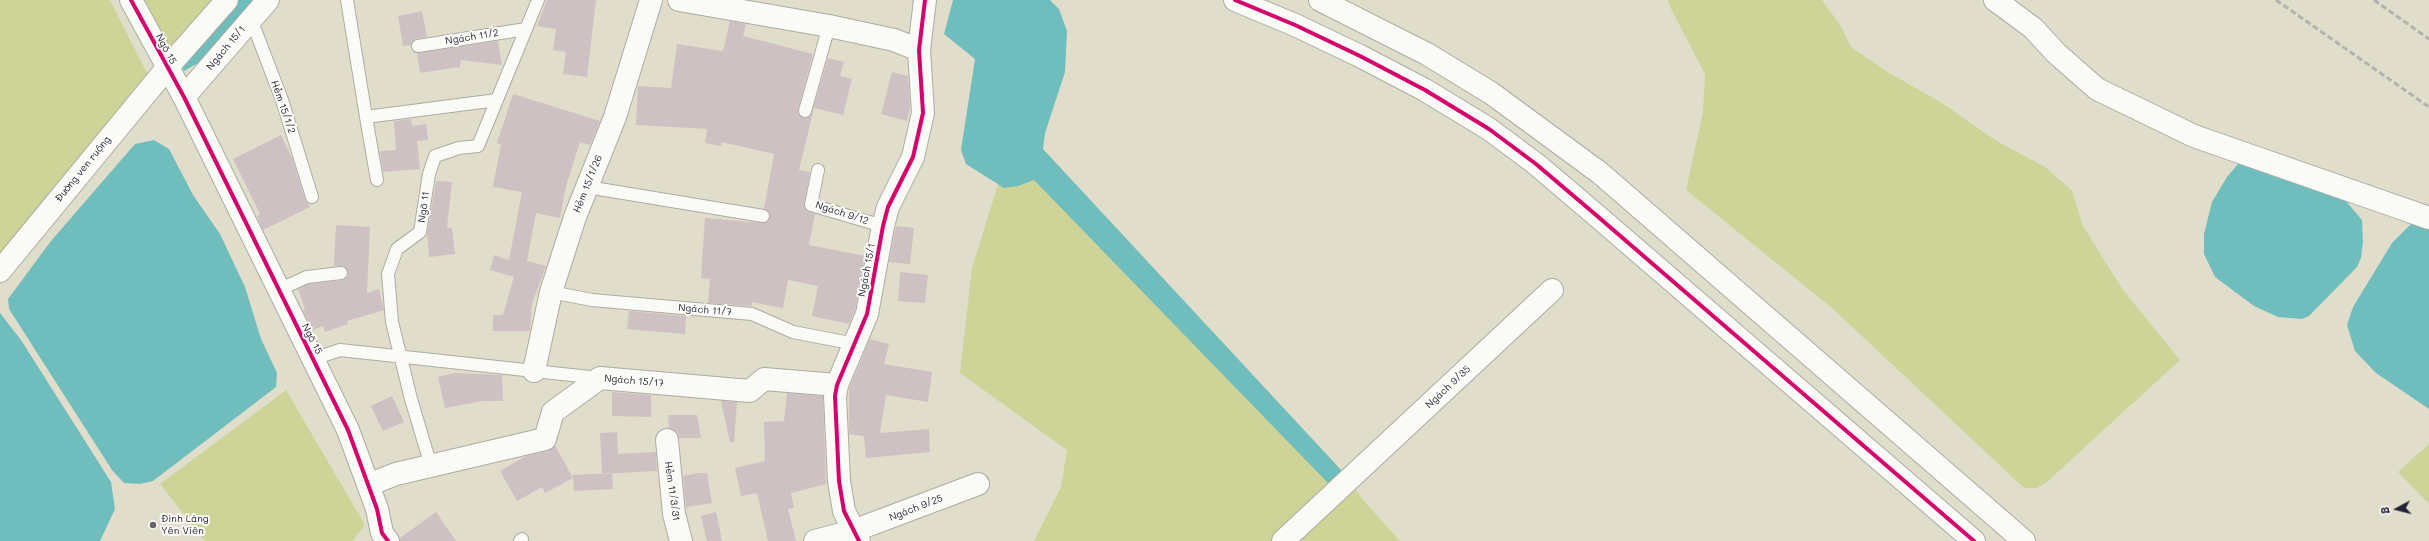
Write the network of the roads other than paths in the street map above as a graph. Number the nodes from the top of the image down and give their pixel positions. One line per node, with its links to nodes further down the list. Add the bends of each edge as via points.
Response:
1 (131, 0): 17 (street, Ngõ 15)
2 (227, 0): 17 (street)
3 (268, 0): 12 (street, Ngách 15/1)
4 (347, 0): 21 (lane)
5 (538, 0): 14 (lane, Ngõ 11)
6 (651, 0): 24 (street, Hẻm 15/1/26, via 615,117)
7 (679, 0): 13 (street)
8 (925, 0): 16 (street, Ngách 15/1)
9 (1235, 0): 49 (street, via 1295,25 1425,90 1488,129 1536,164)
10 (1320, 0): 50 (street, via 1427,54 1491,93 1600,173)
11 (1995, 0): 27 (street, via 2033,28 2056,53 2097,89 2194,136)
12 (251, 19): 18 (street, Ngách 15/1); 25 (lane, Hẻm 15/1/2, via 282,100)
13 (830, 26): 16 (street, via 894,40); 20 (lane)
14 (526, 29): 15 (lane, Ngách 11/2); 19 (lane, Ngõ 11)
15 (418, 46)
16 (919, 50): 28 (street, Ngách 15/1, via 923,113 913,157 888,207)
17 (167, 68): 18 (street, Ngõ 15); 29 (street, Đường ven ruộng)
18 (184, 97): 31 (street, Ngõ 15)
19 (497, 100): 21 (lane); 35 (lane, Ngõ 11, via 478,146 458,148 435,156 429,174 420,232 397,249 388,274 392,322)
20 (805, 111)
21 (366, 118): 23 (lane)
22 (818, 170): 28 (lane, Ngách 9/12, via 811,205)
23 (377, 180)
24 (587, 187): 26 (lane); 33 (street, Hẻm 15/1/26)
25 (312, 197)
26 (763, 216)
27 (2429, 218)
28 (883, 226): 34 (street, Ngách 15/1, via 867,314)
29 (0, 271)
30 (341, 273): 31 (lane, via 307,277)
31 (278, 290): 36 (street, Ngõ 15)
32 (1552, 290): 48 (street, Ngách 9/35)
33 (551, 292): 34 (lane, Ngách 11/7, via 592,300 752,314 793,332); 37 (street, Hẻm 15/1/26)
34 (855, 344): 39 (street, Ngách 15/1)
35 (400, 357): 36 (lane, via 340,350); 37 (lane); 41 (lane, Ngõ 11)
36 (313, 359): 43 (street, Ngõ 15, via 348,430)
37 (534, 371): 38 (lane)
38 (600, 378): 39 (street, Ngách 15/17, via 750,391 764,379); 41 (street, Ngách 15/17, via 553,412 545,439)
39 (837, 385): 44 (street, Ngách 15/1, via 835,396 839,481 844,511)
40 (666, 440): 46 (street, Hẻm 11/3/31, via 674,514)
41 (431, 466): 43 (street, Ngách 15/17, via 396,474)
42 (978, 484): 44 (street, Ngách 9/25)
43 (368, 485): 45 (street, Ngõ 15)
44 (856, 536): 47 (street, Ngách 9/25)
45 (383, 538)
46 (681, 541)
47 (815, 541)
48 (1283, 541)
49 (1974, 541)
50 (2024, 541)

